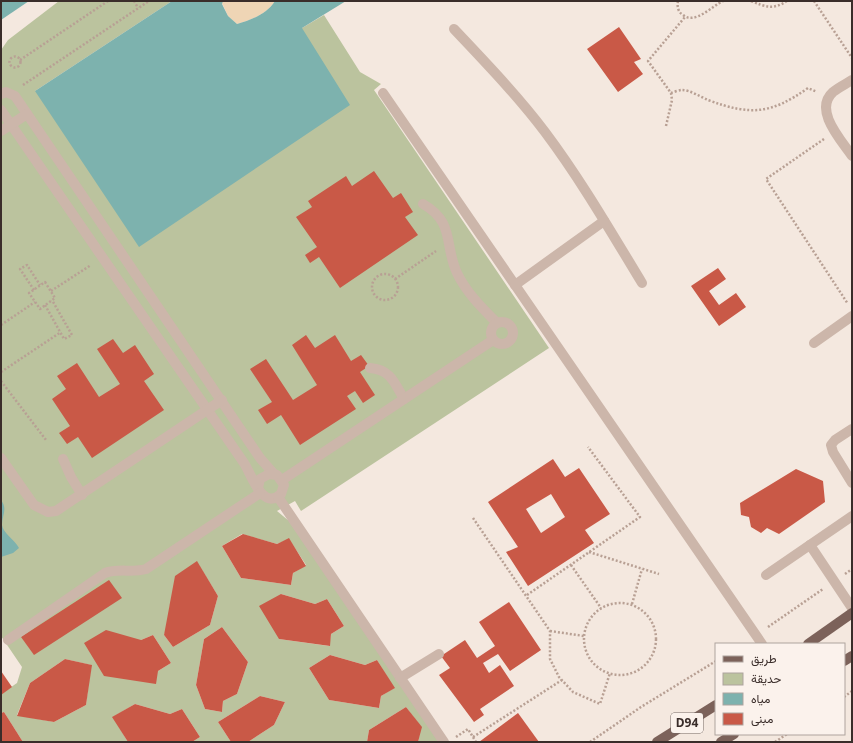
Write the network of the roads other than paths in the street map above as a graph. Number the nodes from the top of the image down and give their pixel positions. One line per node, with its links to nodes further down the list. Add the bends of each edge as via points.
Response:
1 (454, 29): 11 (street, via 528,110)
2 (852, 80): 9 (street, via 833,92 826,103 827,116)
3 (382, 92): 15 (street)
4 (1, 94): 6 (street, via 12,93)
5 (1, 110): 7 (street)
6 (27, 114): 7 (street); 12 (street)
7 (11, 124): 8 (street); 13 (street)
8 (1, 131)
9 (852, 156)
10 (423, 204): 17 (street, via 433,210 446,229 453,263 461,280)
11 (604, 221): 14 (street); 15 (street)
12 (125, 257): 13 (street); 22 (street)
13 (110, 267): 23 (street)
14 (642, 283)
15 (515, 285): 38 (street)
16 (852, 316): 19 (street)
17 (497, 323): 18 (street, via 491,331); 18 (street, via 507,323 514,331 514,336 512,341 502,345)
18 (493, 340): 21 (street)
19 (814, 343)
20 (370, 368): 21 (street, via 388,373)
21 (404, 399): 27 (street)
22 (222, 400): 23 (street); 27 (street, via 260,458)
23 (207, 410): 29 (street, via 248,469); 30 (street)
24 (852, 429): 28 (street, via 833,442 831,448)
25 (1, 458): 30 (street, via 40,510 56,511)
26 (63, 459): 30 (street)
27 (278, 477): 29 (street, via 264,475 260,479); 31 (street, via 283,490)
28 (852, 483)
29 (259, 491): 31 (street, via 268,499); 37 (street, via 146,569 104,573)
30 (82, 495)
31 (278, 497): 41 (street)
32 (852, 516): 33 (street)
33 (810, 545): 34 (street); 35 (street)
34 (766, 575)
35 (852, 608)
36 (852, 613): 39 (main road)
37 (8, 640)
38 (761, 643)
39 (809, 643)
40 (439, 654): 41 (street)
41 (400, 678): 44 (street)
42 (715, 706): 45 (main road, D94)
43 (732, 735): 46 (main road)
44 (444, 742)
45 (657, 742)
46 (721, 742)

